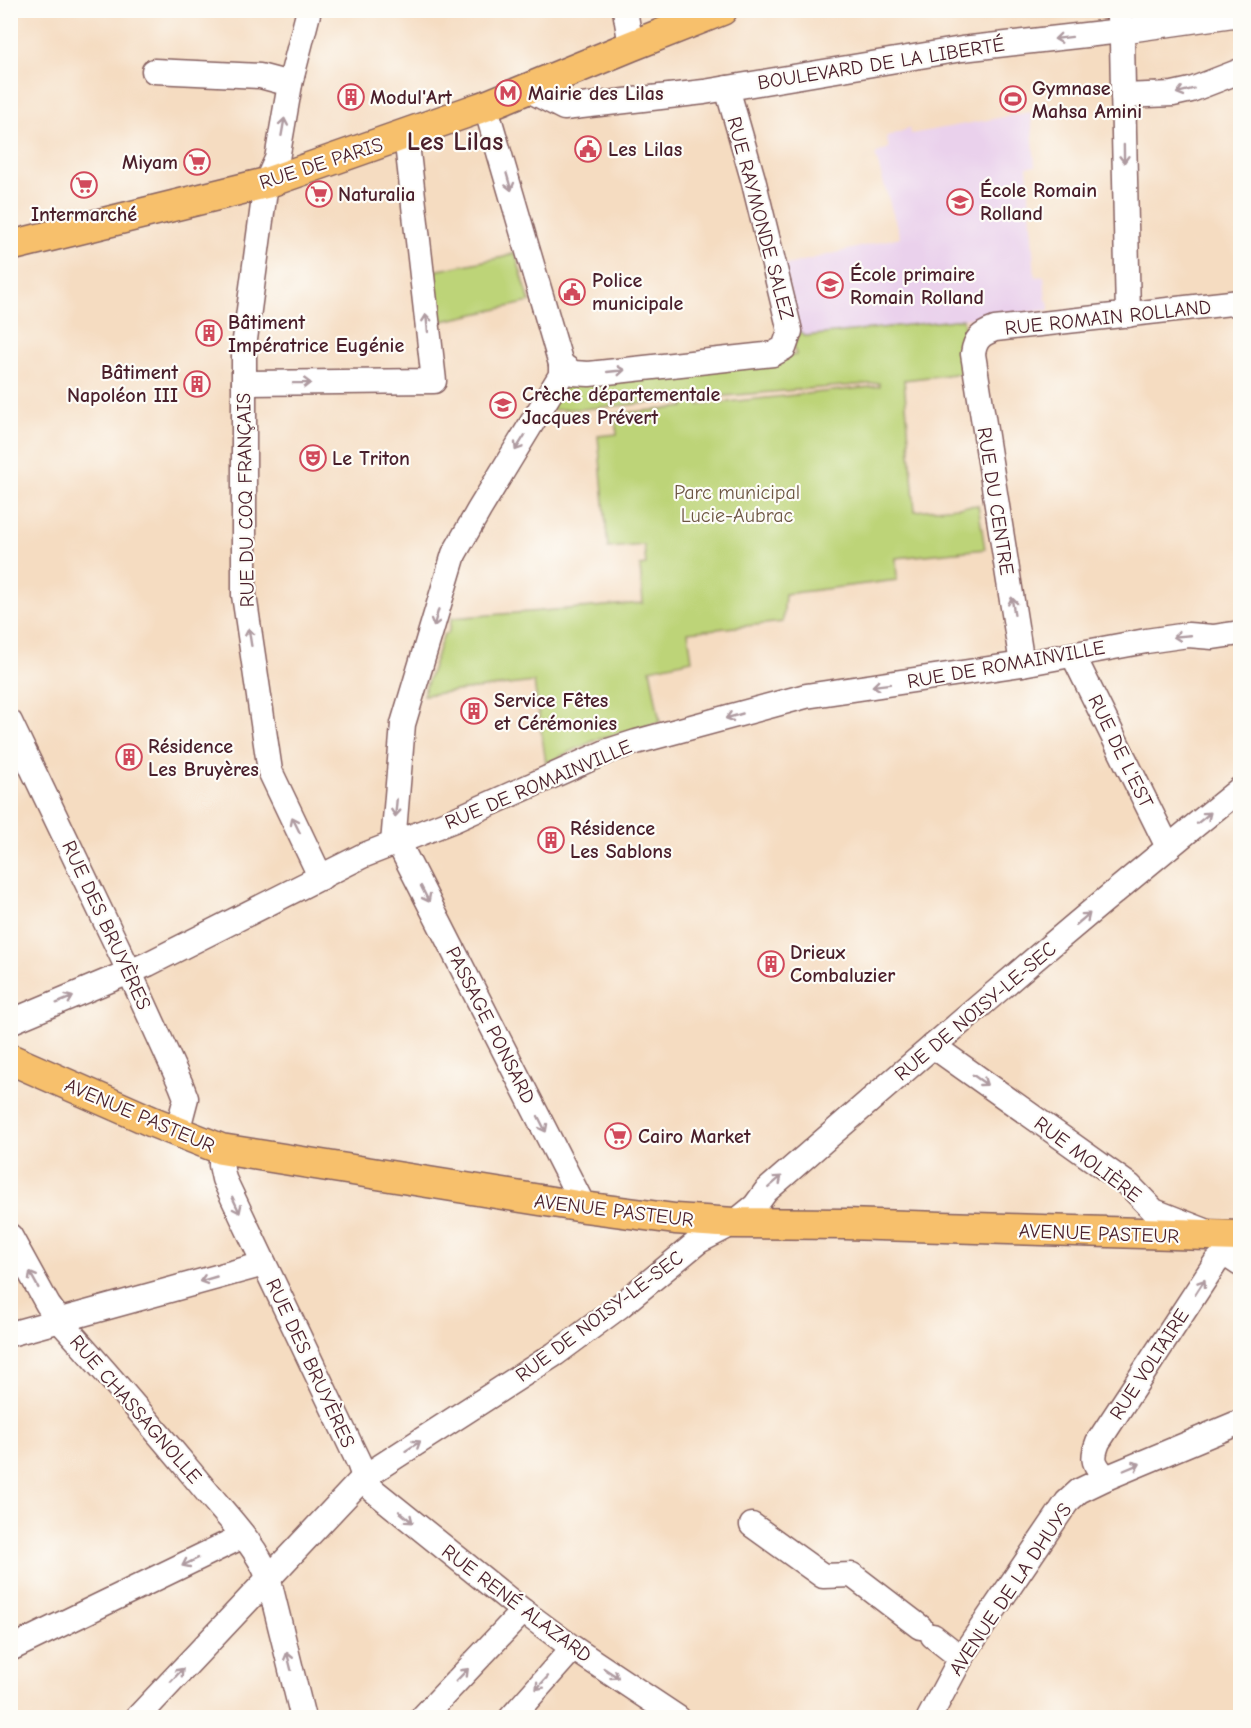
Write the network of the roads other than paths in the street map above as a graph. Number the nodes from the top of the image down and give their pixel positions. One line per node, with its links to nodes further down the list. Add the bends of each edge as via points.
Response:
1 (309, 10): 9 (street, RUE DU COQ FRANÇAIS)
2 (625, 10): 6 (street)
3 (722, 10): 6 (main road, RUE DE PARIS)
4 (1240, 14): 5 (street, BOULEVARD DE LA LIBERTÉ)
5 (1120, 21): 10 (street, BOULEVARD DE LA LIBERTÉ, one-way to 10); 12 (street)
6 (631, 46): 11 (main road, RUE DE PARIS)
7 (154, 71): 9 (street, via 260,76)
8 (1240, 71): 12 (street, one-way to 12, via 1173,94)
9 (290, 84): 15 (street, RUE DU COQ FRANÇAIS, one-way to 9, via 277,159)
10 (728, 88): 11 (street, BOULEVARD DE LA LIBERTÉ, via 564,108); 20 (street, RUE RAYMONDE SALEZ, one-way to 10, via 589,374 773,354 784,348 790,331)
11 (527, 89): 13 (main road, RUE DE PARIS)
12 (1123, 96): 18 (street, one-way to 18)
13 (488, 105): 14 (main road, RUE DE PARIS); 20 (street, one-way to 20)
14 (406, 135): 15 (main road, RUE DE PARIS); 21 (street, one-way to 14, via 434,381)
15 (266, 183): 16 (main road, RUE DE PARIS); 21 (street, RUE DU COQ FRANÇAIS, via 244,347)
16 (10, 246)
17 (1240, 302): 18 (street, RUE ROMAIN ROLLAND)
18 (1128, 315): 19 (street, RUE ROMAIN ROLLAND, via 995,329)
19 (978, 338): 24 (street, RUE DU CENTRE, one-way to 19, via 973,354)
20 (561, 370): 27 (street, one-way to 27, via 454,554 403,724)
21 (244, 383): 29 (street, RUE DU COQ FRANÇAIS, one-way to 21, via 270,771 244,595)
22 (1240, 633): 23 (street, RUE DE ROMAINVILLE, one-way to 23, via 1188,635)
23 (1073, 655): 24 (street, RUE DE ROMAINVILLE); 28 (street, RUE DE L'EST)
24 (1022, 664): 27 (street, RUE DE ROMAINVILLE, one-way to 27, via 806,696 636,742)
25 (10, 722): 30 (street, RUE DES BRUYÈRES)
26 (1240, 789): 28 (street, RUE DE NOISY-LE-SEC, one-way to 26)
27 (396, 843): 29 (street, RUE DE ROMAINVILLE); 36 (street, PASSAGE PONSARD, one-way to 36)
28 (1168, 847): 32 (street, RUE DE NOISY-LE-SEC, one-way to 28)
29 (321, 878): 30 (street, RUE DE ROMAINVILLE)
30 (130, 973): 31 (street, RUE DE ROMAINVILLE, one-way to 30); 34 (street, RUE DES BRUYÈRES, via 186,1098)
31 (10, 1022)
32 (933, 1046): 37 (street, RUE DE NOISY-LE-SEC, one-way to 32); 39 (street, RUE MOLIÈRE, one-way to 39, via 1130,1186 1154,1210)
33 (10, 1059): 34 (main road, AVENUE PASTEUR)
34 (177, 1132): 35 (main road, AVENUE PASTEUR)
35 (221, 1149): 36 (main road, AVENUE PASTEUR); 40 (street, RUE DES BRUYÈRES, one-way to 40, via 224,1179)
36 (584, 1207): 37 (main road, AVENUE PASTEUR)
37 (734, 1223): 39 (main road, AVENUE PASTEUR, via 845,1224); 44 (street, RUE DE NOISY-LE-SEC, one-way to 37, via 555,1354 699,1241)
38 (10, 1236): 41 (street, RUE CHASSAGNOLLE, one-way to 38)
39 (1232, 1248): 45 (street, RUE VOLTAIRE, one-way to 39, via 1096,1466 1093,1454 1098,1442 1216,1262)
40 (264, 1264): 41 (street, one-way to 41); 44 (street, RUE DES BRUYÈRES)
41 (59, 1320): 42 (street); 47 (street, RUE CHASSAGNOLLE)
42 (10, 1334)
43 (1240, 1422): 45 (street, AVENUE DE LA DHUYS, one-way to 43)
44 (364, 1477): 48 (street, RUE DE NOISY-LE-SEC); 49 (street, RUE RENÉ ALAZARD, one-way to 49, via 373,1490)
45 (1106, 1478): 52 (street, AVENUE DE LA DHUYS, via 1079,1491 1067,1502)
46 (752, 1525): 52 (street, via 823,1576 852,1575)
47 (243, 1536): 48 (street, RUE CHASSAGNOLLE, via 263,1563); 51 (street, one-way to 51)
48 (268, 1577): 53 (street, RUE DE NOISY-LE-SEC, one-way to 48); 54 (street, RUE CHASSAGNOLLE, one-way to 48)
49 (523, 1611): 50 (street, RUE RENÉ ALAZARD); 55 (street, one-way to 49)
50 (573, 1648): 56 (street, one-way to 56); 57 (street, RUE RENÉ ALAZARD, one-way to 57)
51 (10, 1649)
52 (962, 1658): 58 (street, AVENUE DE LA DHUYS)
53 (137, 1718)
54 (303, 1718)
55 (422, 1718)
56 (511, 1718)
57 (678, 1718)
58 (928, 1718)

